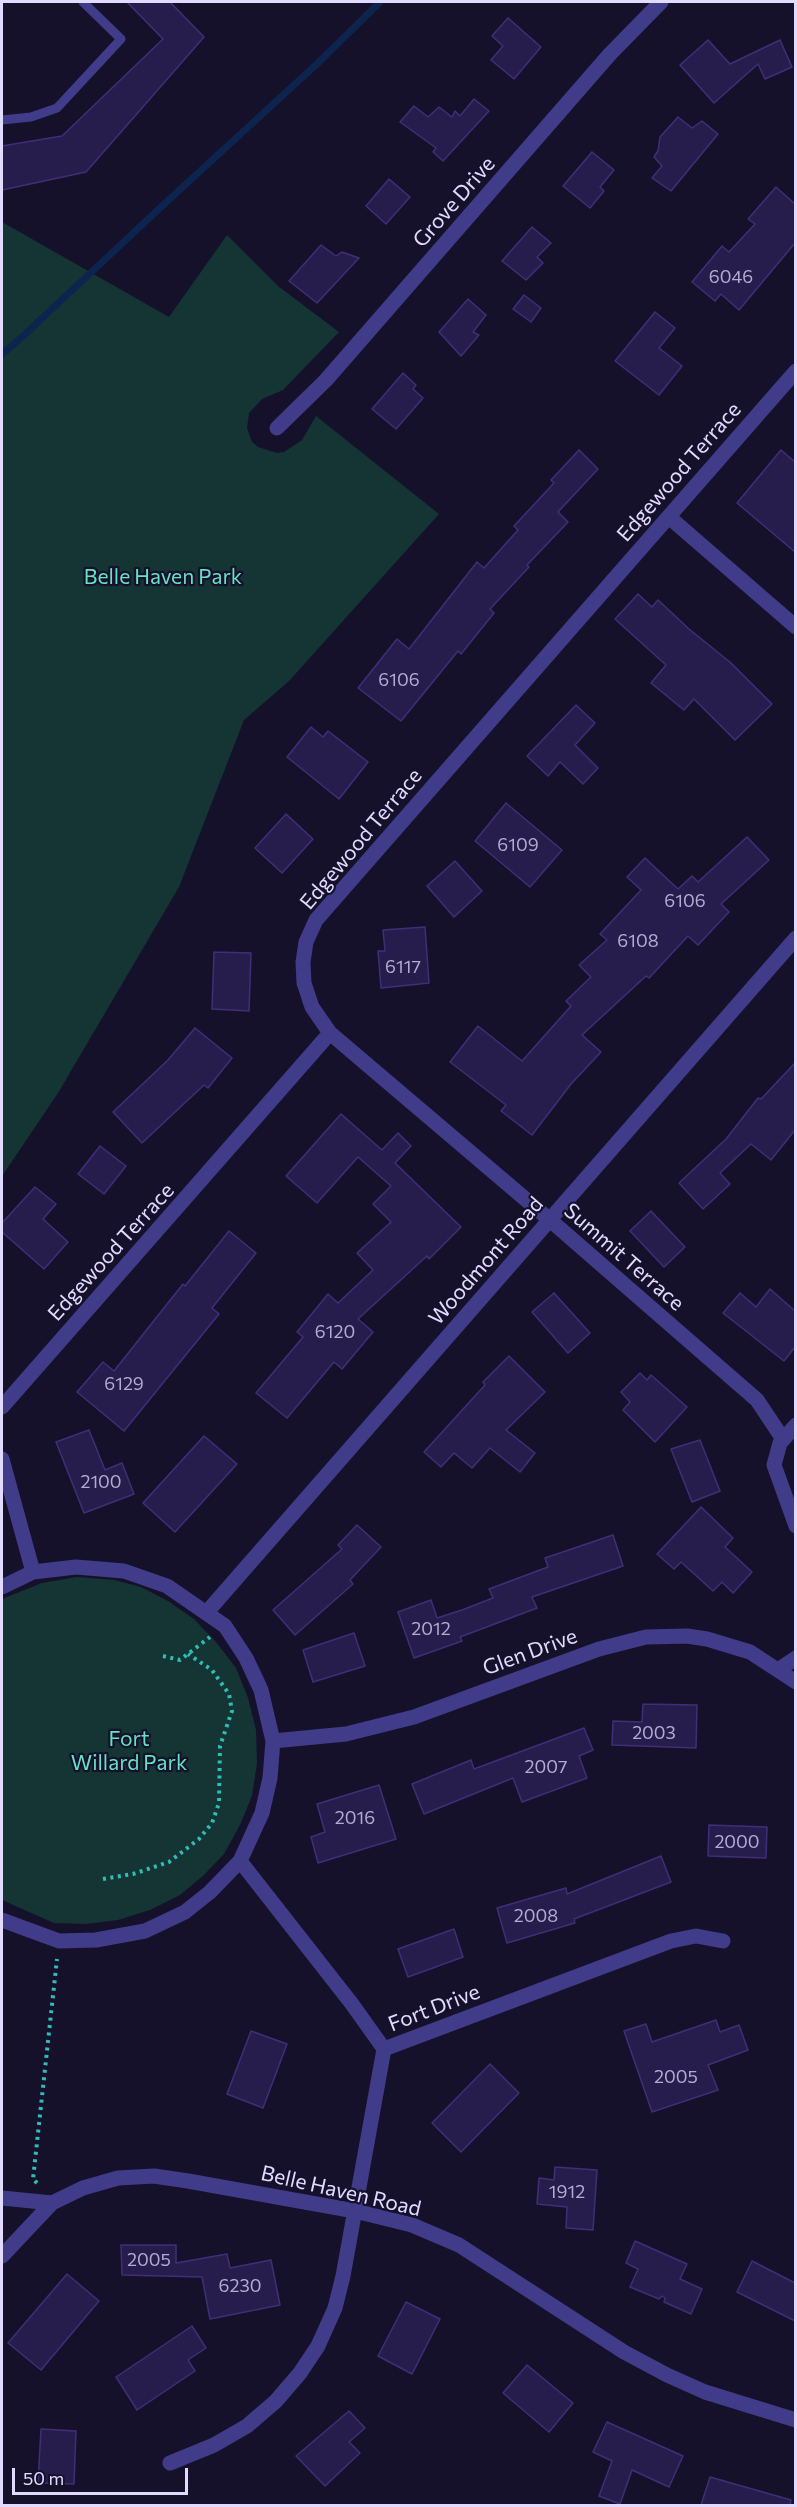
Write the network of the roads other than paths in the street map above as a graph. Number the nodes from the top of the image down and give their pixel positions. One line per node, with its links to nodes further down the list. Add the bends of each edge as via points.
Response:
1 (83, 2): 3 (lane, via 121,39 57,108 31,117)
2 (661, 2): 5 (street, Grove Drive, via 610,54 326,380)
3 (2, 120)
4 (795, 371): 6 (street, Edgewood Terrace)
5 (277, 428)
6 (669, 517): 7 (street); 9 (street, Edgewood Terrace, via 316,920 306,942 304,982 312,1006)
7 (795, 627)
8 (795, 938): 10 (street, Woodmont Road)
9 (330, 1033): 10 (street, Summit Terrace); 11 (street, Edgewood Terrace)
10 (550, 1220): 13 (street, Summit Terrace, via 757,1400); 18 (street, Woodmont Road)
11 (2, 1407)
12 (795, 1425): 13 (street)
13 (783, 1439): 15 (street, via 774,1465)
14 (2, 1459): 16 (street)
15 (795, 1526)
16 (33, 1572): 17 (street); 18 (street, via 76,1567 124,1571 167,1586)
17 (2, 1587)
18 (207, 1612): 22 (street, via 225,1626 246,1658 261,1690)
19 (795, 1658): 20 (street)
20 (778, 1670): 21 (street, Glen Drive); 22 (street, Glen Drive, via 750,1652 707,1640 687,1636 646,1637 599,1648 414,1718 346,1734)
21 (795, 1682)
22 (273, 1741): 23 (street, via 262,1812)
23 (240, 1861): 24 (street, via 185,1912 121,1937 59,1941); 26 (street, Fort Drive)
24 (2, 1920)
25 (723, 1941): 26 (street, Fort Drive, via 696,1936 671,1941)
26 (384, 2049): 29 (street)
27 (2, 2198): 28 (street)
28 (52, 2203): 29 (street, Belle Haven Road, via 99,2182 154,2176); 30 (street, Belle Haven Road)
29 (355, 2211): 31 (street, Belle Haven Road, via 412,2225 459,2245 624,2352 667,2375 705,2392); 32 (street, via 335,2308 318,2346 300,2373 247,2426)
30 (2, 2256)
31 (795, 2420)
32 (170, 2463)

